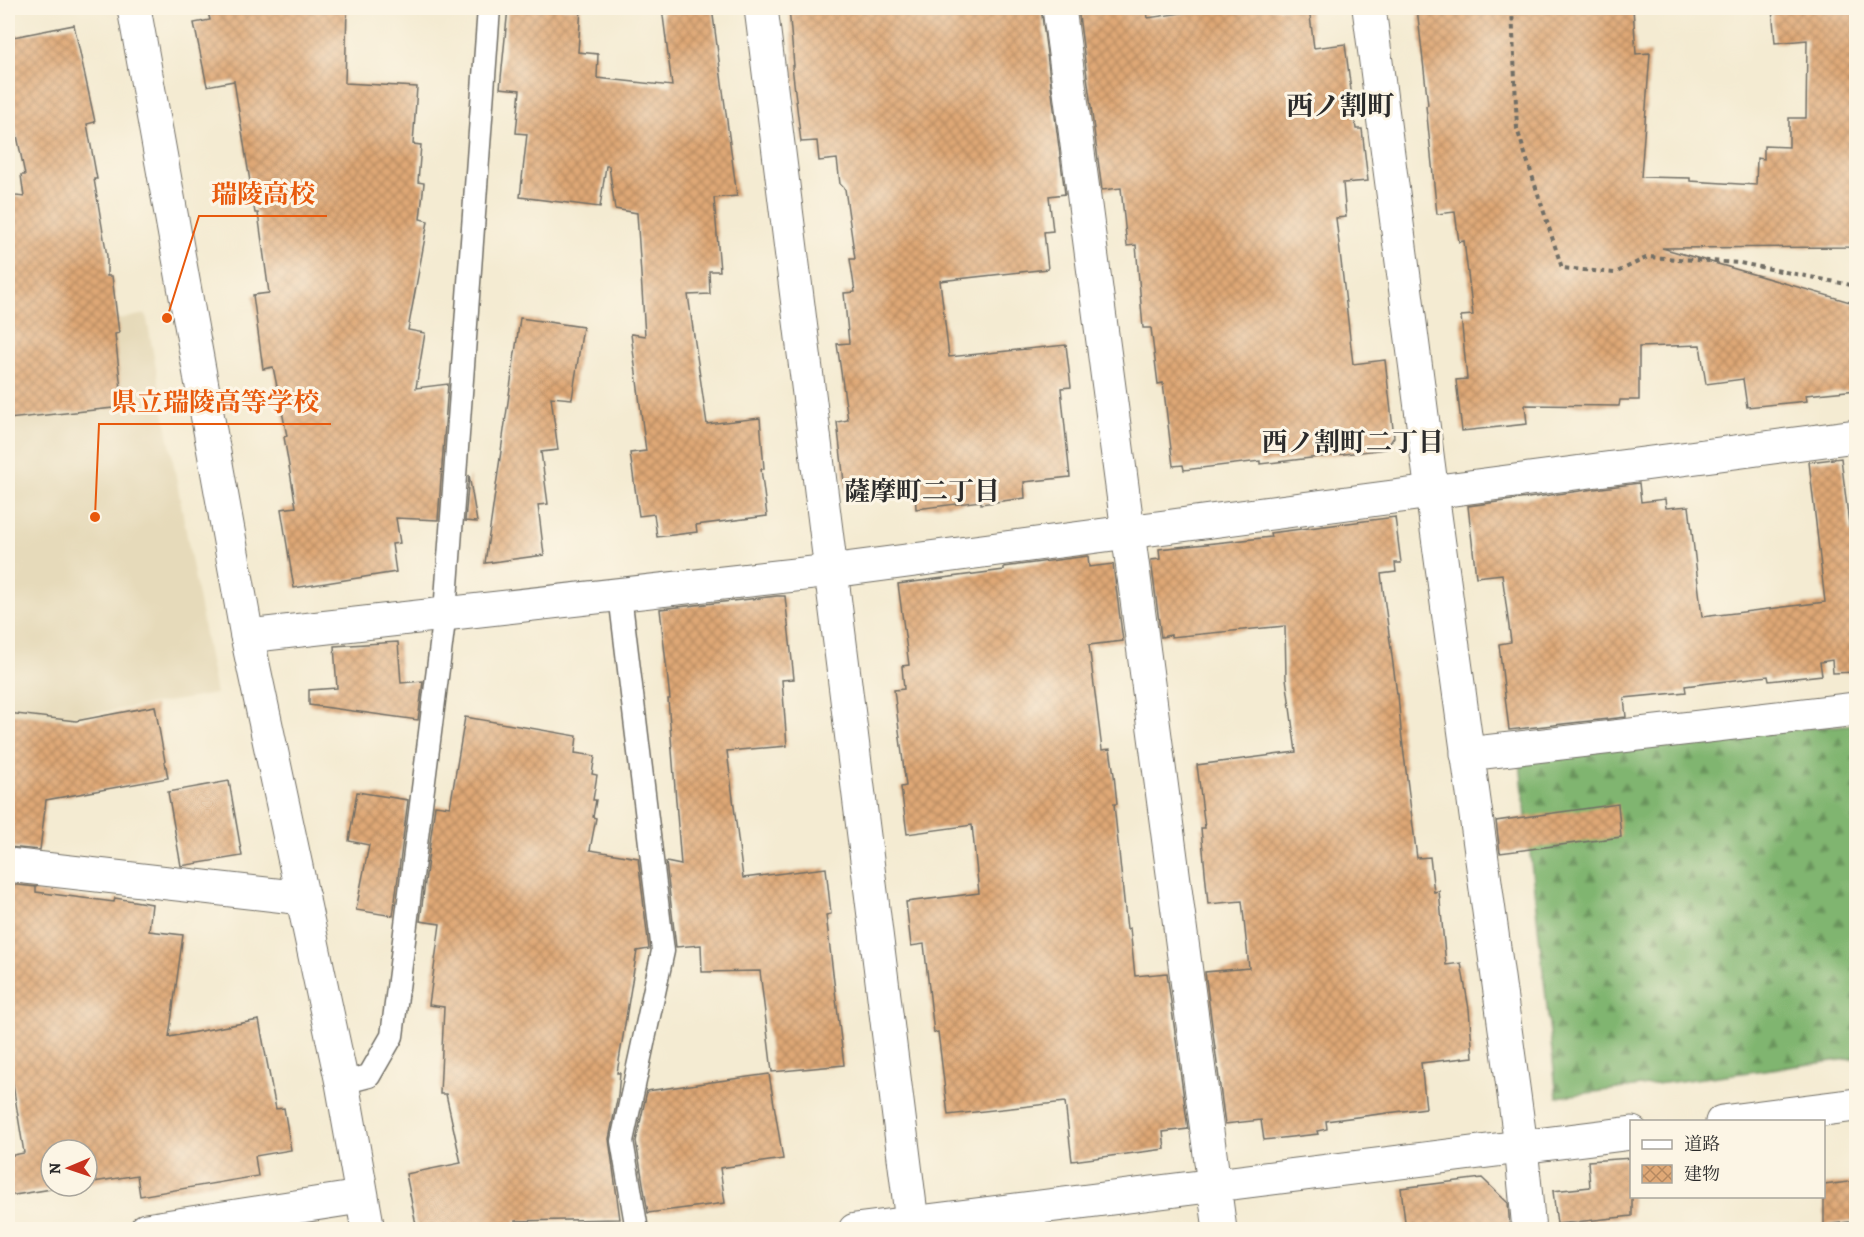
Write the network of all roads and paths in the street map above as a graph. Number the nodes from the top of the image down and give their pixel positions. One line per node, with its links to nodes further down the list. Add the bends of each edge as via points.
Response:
1 (134, 8): 14 (street)
2 (489, 8): 13 (lane)
3 (761, 8): 11 (street)
4 (1059, 8): 10 (street)
5 (1370, 8): 9 (street)
6 (1512, 8): 7 (path, via 1517,129 1562,268 1615,273 1647,257 1740,264)
7 (1857, 285)
8 (1857, 436): 9 (street)
9 (1432, 493): 10 (street); 16 (street)
10 (1127, 532): 11 (street); 24 (street)
11 (831, 571): 12 (street); 26 (street)
12 (620, 595): 13 (street); 29 (lane, via 663,951 622,1141)
13 (445, 613): 14 (street); 19 (lane, via 392,1036 369,1076)
14 (247, 636): 18 (street)
15 (1857, 709): 16 (street)
16 (1467, 754): 23 (street)
17 (8, 865): 18 (street)
18 (303, 898): 19 (street)
19 (342, 1083): 25 (street)
20 (1857, 1105): 21 (street)
21 (1738, 1120)
22 (1630, 1133): 23 (street)
23 (1521, 1146): 24 (street); 32 (street)
24 (1214, 1184): 26 (street); 31 (street)
25 (360, 1197): 27 (street); 28 (street)
26 (913, 1226): 30 (street)
27 (146, 1230)
28 (368, 1230)
29 (637, 1230)
30 (855, 1230)
31 (1220, 1230)
32 (1529, 1230)

